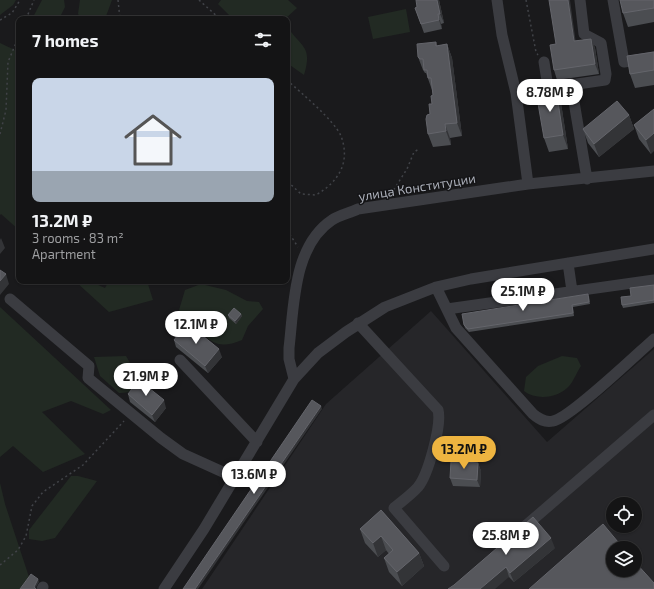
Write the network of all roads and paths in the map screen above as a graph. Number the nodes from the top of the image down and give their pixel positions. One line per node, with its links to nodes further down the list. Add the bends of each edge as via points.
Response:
1 (20, 0): 12 (path, via 12,13)
2 (34, 0): 9 (path)
3 (118, 0): 10 (path)
4 (199, 0): 11 (path)
5 (497, 0): 19 (street, via 502,35)
6 (526, 0): 15 (path, via 536,52)
7 (580, 0): 17 (street, via 584,34 601,43 606,74 605,80)
8 (613, 0): 14 (street, via 624,62)
9 (27, 16)
10 (120, 16)
11 (217, 16)
12 (0, 20)
13 (16, 43): 20 (path, via 8,62 6,110)
14 (654, 57)
15 (544, 62): 18 (street)
16 (290, 83): 24 (path, via 340,135 343,166 336,180 316,195 301,194)
17 (570, 84): 18 (street); 23 (street)
18 (548, 87): 19 (street)
19 (516, 93): 25 (street)
20 (0, 134)
21 (419, 149): 26 (path, via 414,152)
22 (654, 170): 23 (street, улица Конституции)
23 (587, 179): 25 (street, улица Конституции)
24 (290, 184)
25 (528, 184): 26 (street, улица Конституции)
26 (386, 205): 29 (street, улица Конституции, via 358,209 332,220 316,234)
27 (290, 235): 29 (path)
28 (654, 249): 30 (street)
29 (304, 257): 39 (street, улица Конституции, via 289,348)
30 (568, 263): 32 (street); 33 (street)
31 (654, 280): 33 (street)
32 (436, 287): 35 (street); 36 (street, via 385,307)
33 (572, 291): 35 (street)
34 (10, 299): 40 (street, via 89,366 88,378)
35 (447, 309): 37 (street, via 456,328 533,414 546,421 558,420 571,411)
36 (358, 323): 39 (street, via 318,353); 46 (street, via 438,410 439,427 424,478 418,488 394,508)
37 (654, 339)
38 (180, 360): 42 (street)
39 (294, 379): 42 (street)
40 (131, 413): 43 (street, via 183,454); 45 (path, via 83,465 43,492 32,506 26,536 18,550)
41 (654, 415): 44 (street)
42 (257, 442): 43 (street)
43 (236, 478): 47 (street)
44 (512, 538)
45 (0, 565)
46 (444, 566)
47 (164, 589)

